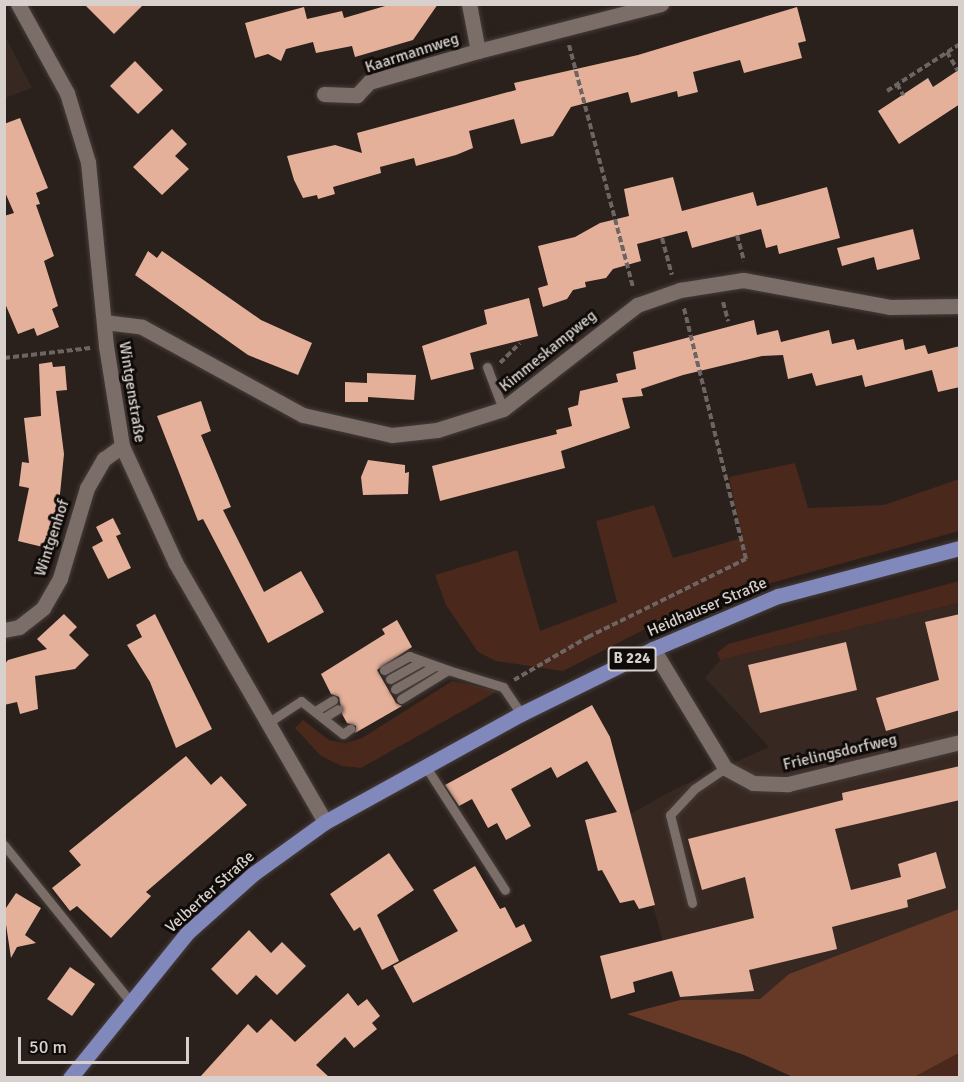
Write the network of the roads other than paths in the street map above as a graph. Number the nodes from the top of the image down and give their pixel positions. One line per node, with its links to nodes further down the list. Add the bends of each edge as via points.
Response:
1 (18, 4): 7 (street, Wintgenstraße, via 67,93 88,162)
2 (469, 4): 4 (street, Kaarmannweg)
3 (661, 4): 4 (street, Kaarmannweg)
4 (478, 51): 5 (street, Kaarmannweg, via 369,82 357,95)
5 (324, 94)
6 (960, 306): 9 (street, Kimmeskampweg, via 890,307 743,280 678,290 638,305)
7 (104, 322): 9 (street, Kimmeskampweg, via 142,327 255,392 303,415 349,429 392,435 437,430); 10 (street, Wintgenstraße)
8 (487, 367): 9 (lane)
9 (503, 409)
10 (122, 446): 12 (street, Wintgenhof, via 104,459 87,488 60,578 43,608 19,627); 25 (street, Wintgenstraße, via 175,562)
11 (960, 548): 13 (main road, Heidhauser Straße / B 224, via 778,596)
12 (4, 630)
13 (653, 649): 22 (main road, Heidhauser Straße / B 224); 30 (street, Frielingsdorfweg)
14 (422, 661): 15 (lane); 16 (lane, via 409,656); 18 (lane)
15 (435, 666): 17 (lane); 19 (lane)
16 (384, 670)
17 (448, 670): 20 (lane); 22 (lane, via 503,687)
18 (390, 680)
19 (395, 689)
20 (401, 699)
21 (315, 711): 23 (lane); 23 (lane, via 335,705); 25 (lane, via 302,700)
22 (521, 714): 29 (main road, Heidhauser Straße / B 224)
23 (323, 718): 26 (lane)
24 (343, 719): 26 (lane)
25 (266, 724): 31 (street, Wintgenstraße)
26 (332, 726): 27 (lane, via 343,734)
27 (350, 729)
28 (960, 742): 30 (street, Frielingsdorfweg, via 788,784 753,783)
29 (426, 767): 31 (main road, Heidhauser Straße / B 224); 33 (lane)
30 (726, 768): 34 (lane, via 694,789 670,815)
31 (325, 822): 35 (main road, Velberter Straße / B 224, via 253,874 196,925)
32 (4, 845): 35 (lane)
33 (504, 890)
34 (692, 903)
35 (129, 1000): 36 (main road, Velberter Straße / B 224)
36 (70, 1077)

